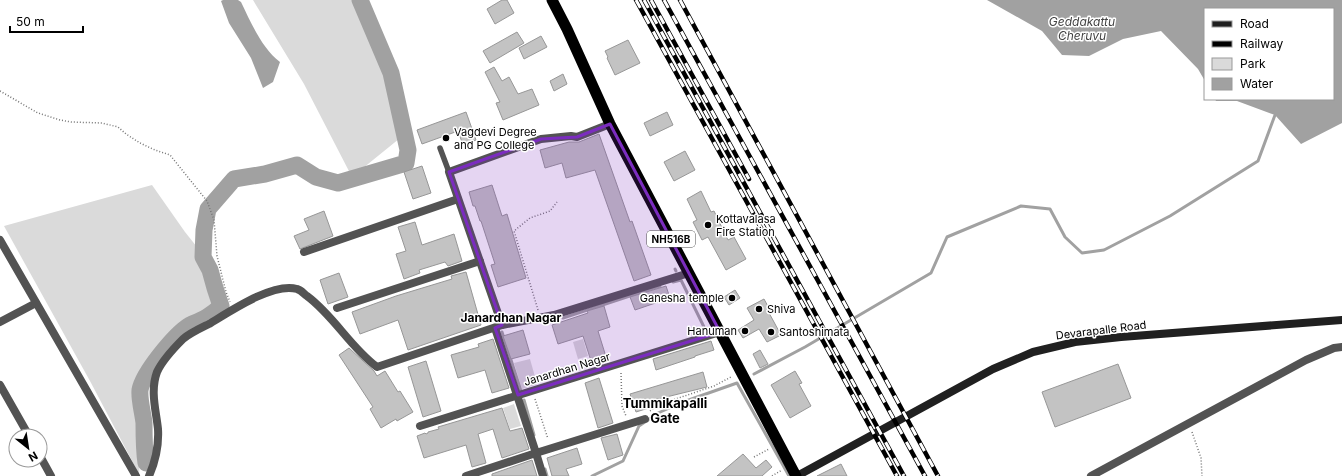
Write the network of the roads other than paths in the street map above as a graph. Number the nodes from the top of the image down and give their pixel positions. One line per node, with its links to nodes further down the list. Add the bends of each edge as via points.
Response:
1 (552, 0): 2 (highway, NH516B)
2 (610, 124): 4 (street, via 577,137 541,139); 9 (highway, NH516B)
3 (440, 148): 4 (lane)
4 (449, 172): 5 (street)
5 (458, 199): 7 (street); 8 (street)
6 (0, 240): 10 (street)
7 (304, 252)
8 (480, 261): 11 (street); 14 (street)
9 (689, 272): 14 (street, via 554,315); 15 (highway, NH516B)
10 (36, 303): 13 (street); 23 (street)
11 (337, 308)
12 (1342, 320): 27 (main road, Devarapalle Road, via 1120,337 1075,342 1033,352 993,369)
13 (0, 322)
14 (499, 326): 18 (street); 24 (street, via 377,367 356,349 317,304 298,289 282,288 250,300 184,338 157,372 154,387 158,430 157,456)
15 (720, 332): 18 (street, Janardhan Nagar); 27 (highway, NH516B)
16 (1342, 347): 28 (street, via 1306,360)
17 (0, 385): 21 (street)
18 (518, 396): 20 (street, Janardhan Nagar); 22 (street)
19 (644, 419): 22 (street)
20 (420, 426)
21 (24, 428)
22 (536, 453): 25 (street); 26 (street)
23 (136, 476)
24 (150, 476)
25 (466, 476)
26 (543, 476)
27 (797, 476)
28 (1091, 476)

